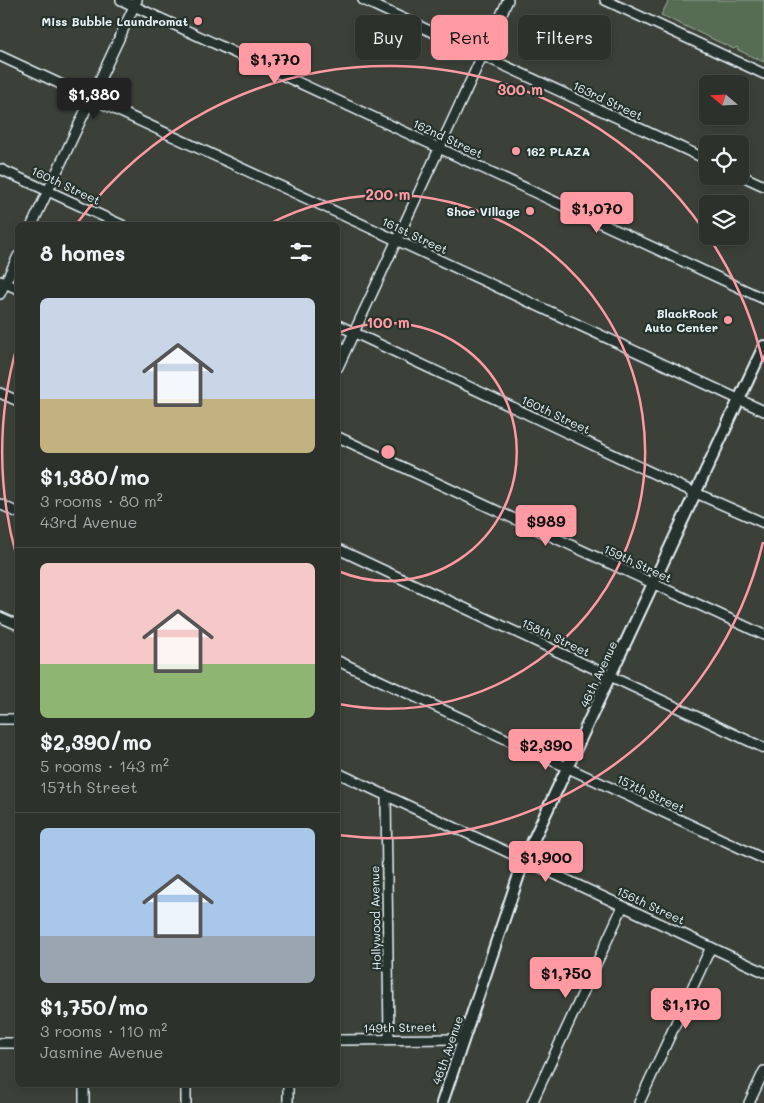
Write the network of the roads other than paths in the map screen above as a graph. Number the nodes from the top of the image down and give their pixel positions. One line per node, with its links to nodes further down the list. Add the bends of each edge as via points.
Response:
1 (121, 0): 5 (street, 162nd Street)
2 (363, 0): 7 (street, 163rd Street)
3 (508, 0): 6 (street)
4 (605, 0): 11 (street)
5 (135, 3): 12 (street); 13 (street, 162nd Street)
6 (501, 15)
7 (431, 32)
8 (0, 56): 12 (street, 161st Street)
9 (480, 60): 13 (street)
10 (491, 60): 14 (street, 163rd Street)
11 (764, 74)
12 (91, 98): 18 (street); 21 (street, 161st Street)
13 (439, 148): 21 (street); 26 (street, 162nd Street)
14 (699, 156)
15 (0, 168): 18 (street, 160th Street)
16 (749, 179): 17 (street)
17 (764, 186)
18 (48, 190): 19 (street); 20 (street, 160th Street)
19 (33, 222)
20 (116, 222)
21 (397, 240): 28 (street); 33 (street, 161st Street)
22 (15, 261): 23 (street)
23 (2, 282): 24 (street); 25 (street)
24 (15, 288)
25 (0, 294)
26 (764, 299)
27 (340, 326): 28 (street, 160th Street)
28 (354, 333): 30 (street); 36 (street, 160th Street)
29 (764, 346): 33 (street, 46th Avenue)
30 (340, 363)
31 (0, 393): 32 (street)
32 (15, 400)
33 (740, 400): 34 (street, 161st Street); 36 (street, 46th Avenue)
34 (764, 411)
35 (340, 439): 41 (street, 159th Street)
36 (695, 492): 39 (street, 160th Street); 41 (street, 46th Avenue)
37 (0, 504): 38 (street)
38 (15, 511)
39 (764, 523)
40 (340, 550): 46 (street, 158th Street)
41 (653, 584): 44 (street, 159th Street); 46 (street, 46th Avenue)
42 (0, 617): 43 (street)
43 (15, 624)
44 (764, 636)
45 (340, 662): 50 (street, 157th Street)
46 (610, 676): 49 (street, 158th Street); 50 (street, 46th Avenue)
47 (0, 719): 48 (street)
48 (15, 719)
49 (764, 748)
50 (568, 768): 53 (street, 157th Street); 54 (street, 46th Avenue)
51 (340, 774): 52 (street, 156th Street)
52 (386, 796): 54 (street, 156th Street); 59 (street, Hollywood Avenue)
53 (764, 859)
54 (524, 860): 55 (street, 156th Street); 58 (street, 46th Avenue)
55 (622, 906): 56 (street, 156th Street); 71 (street)
56 (712, 947): 57 (street, 156th Street); 72 (street)
57 (764, 972)
58 (463, 1038): 59 (street, 149th Street); 70 (street, 46th Avenue)
59 (389, 1039): 60 (street, 149th Street)
60 (340, 1040)
61 (0, 1043): 62 (street)
62 (15, 1043)
63 (764, 1071): 73 (street)
64 (84, 1087): 67 (street)
65 (186, 1087): 68 (street)
66 (288, 1087): 69 (street)
67 (84, 1103)
68 (186, 1103)
69 (288, 1103)
70 (442, 1103)
71 (532, 1103)
72 (639, 1103)
73 (749, 1103)

